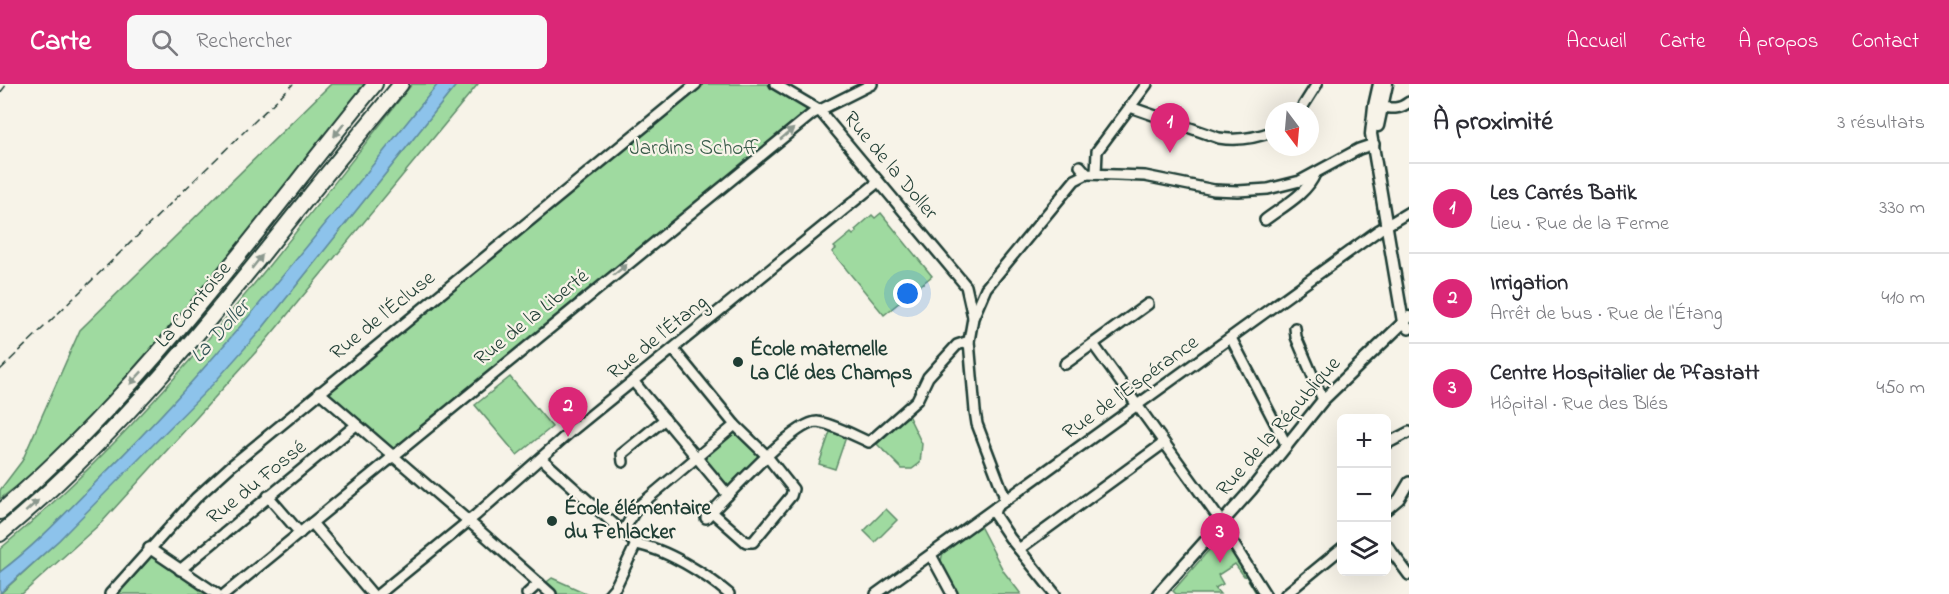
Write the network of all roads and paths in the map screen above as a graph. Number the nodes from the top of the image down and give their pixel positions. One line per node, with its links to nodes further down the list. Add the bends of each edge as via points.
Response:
1 (375, 84): 55 (highway, La Comtoise, one-way to 55, via 143,372 81,437)
2 (400, 84): 61 (highway, La Comtoise, one-way to 2, via 72,470 152,386 219,310)
3 (696, 84): 35 (street, Rue de l'Écluse)
4 (775, 84): 14 (street, Rue de la Doller)
5 (872, 84): 14 (street, Rue de la Liberté)
6 (1147, 84): 13 (street)
7 (1317, 84): 10 (street)
8 (1379, 84): 12 (main road)
9 (1387, 84): 12 (main road)
10 (1306, 102)
11 (1409, 102): 12 (street, via 1395,109)
12 (1378, 106): 16 (main road, via 1371,134)
13 (1130, 107): 15 (street, via 1219,138 1253,138); 17 (street, via 1097,151)
14 (819, 110): 19 (street, Rue de la Doller); 46 (street, Rue de la Liberté, one-way to 14)
15 (1265, 133)
16 (1374, 144): 18 (street); 22 (main road)
17 (1088, 171): 18 (street, via 1238,191 1269,189); 23 (street, via 1076,180)
18 (1315, 174): 21 (street, via 1312,183)
19 (878, 182): 24 (street, Rue de la Doller); 32 (street, Rue de l'Étang)
20 (1409, 212): 22 (street, Rue de l'Espérance)
21 (1265, 220)
22 (1386, 225): 27 (main road); 29 (street, Rue de l'Espérance)
23 (989, 284): 24 (street, via 978,288); 26 (street)
24 (966, 286): 26 (street)
25 (1148, 304): 31 (street)
26 (973, 318): 30 (street)
27 (1407, 323): 36 (main road, Rue de la République)
28 (1295, 328): 36 (street)
29 (1231, 338): 37 (street, Rue de l'Espérance); 44 (street)
30 (969, 341): 45 (street, via 957,345 928,377 917,400 869,442 815,422 808,423); 54 (street, via 977,424 1004,495)
31 (1093, 344): 33 (street); 37 (street)
32 (673, 349): 34 (street, Rue de l'Étang); 40 (street)
33 (1065, 363)
34 (633, 381): 38 (street); 48 (street, Rue de l'Étang)
35 (319, 392): 39 (street); 63 (street, Rue de l'Écluse, via 196,498)
36 (1323, 400): 44 (main road, Rue de la République)
37 (1137, 406): 43 (street); 54 (street, Rue de l'Espérance)
38 (665, 419): 47 (street); 49 (street, via 622,454)
39 (356, 425): 46 (street); 52 (street, Rue du Fossé)
40 (735, 425): 45 (street); 47 (street)
41 (1409, 432): 42 (street)
42 (1391, 441)
43 (1164, 443): 58 (street); 64 (street)
44 (1287, 446): 58 (main road, Rue de la République)
45 (766, 455): 51 (street); 51 (street, via 792,486 792,492 756,540 746,542 709,515)
46 (395, 457): 56 (street); 57 (street, Rue de la Liberté)
47 (696, 458): 51 (street); 59 (street, via 640,505)
48 (542, 459): 56 (street, Rue de l'Étang); 59 (street)
49 (623, 462)
50 (1409, 482): 53 (street)
51 (728, 495)
52 (268, 496): 60 (street); 68 (street, Rue du Fossé)
53 (1391, 504)
54 (1000, 505): 64 (street, via 994,514); 67 (street, Rue de l'Espérance)
55 (0, 512)
56 (469, 521): 70 (street); 76 (street, Rue de l'Étang)
57 (312, 523): 60 (street, Rue de la Liberté); 75 (street)
58 (1221, 524): 71 (main road, Rue de la République); 84 (street)
59 (623, 532): 62 (street)
60 (300, 533): 74 (street, Rue de la Liberté)
61 (0, 534)
62 (636, 544): 79 (street); 80 (street, via 686,565)
63 (149, 548): 68 (street); 72 (street, Rue de l'Écluse)
64 (1019, 549): 83 (street)
65 (1337, 551): 85 (street)
66 (1391, 551): 69 (street)
67 (931, 555): 81 (street, Rue de l'Espérance); 82 (street)
68 (180, 570): 73 (street)
69 (1409, 575)
70 (539, 583): 77 (street); 78 (street)
71 (1163, 592)
72 (110, 594)
73 (217, 594)
74 (225, 594)
75 (372, 594)
76 (379, 594)
77 (527, 594)
78 (551, 594)
79 (609, 594)
80 (729, 594)
81 (876, 594)
82 (952, 594)
83 (1055, 594)
84 (1265, 594)
85 (1286, 594)

